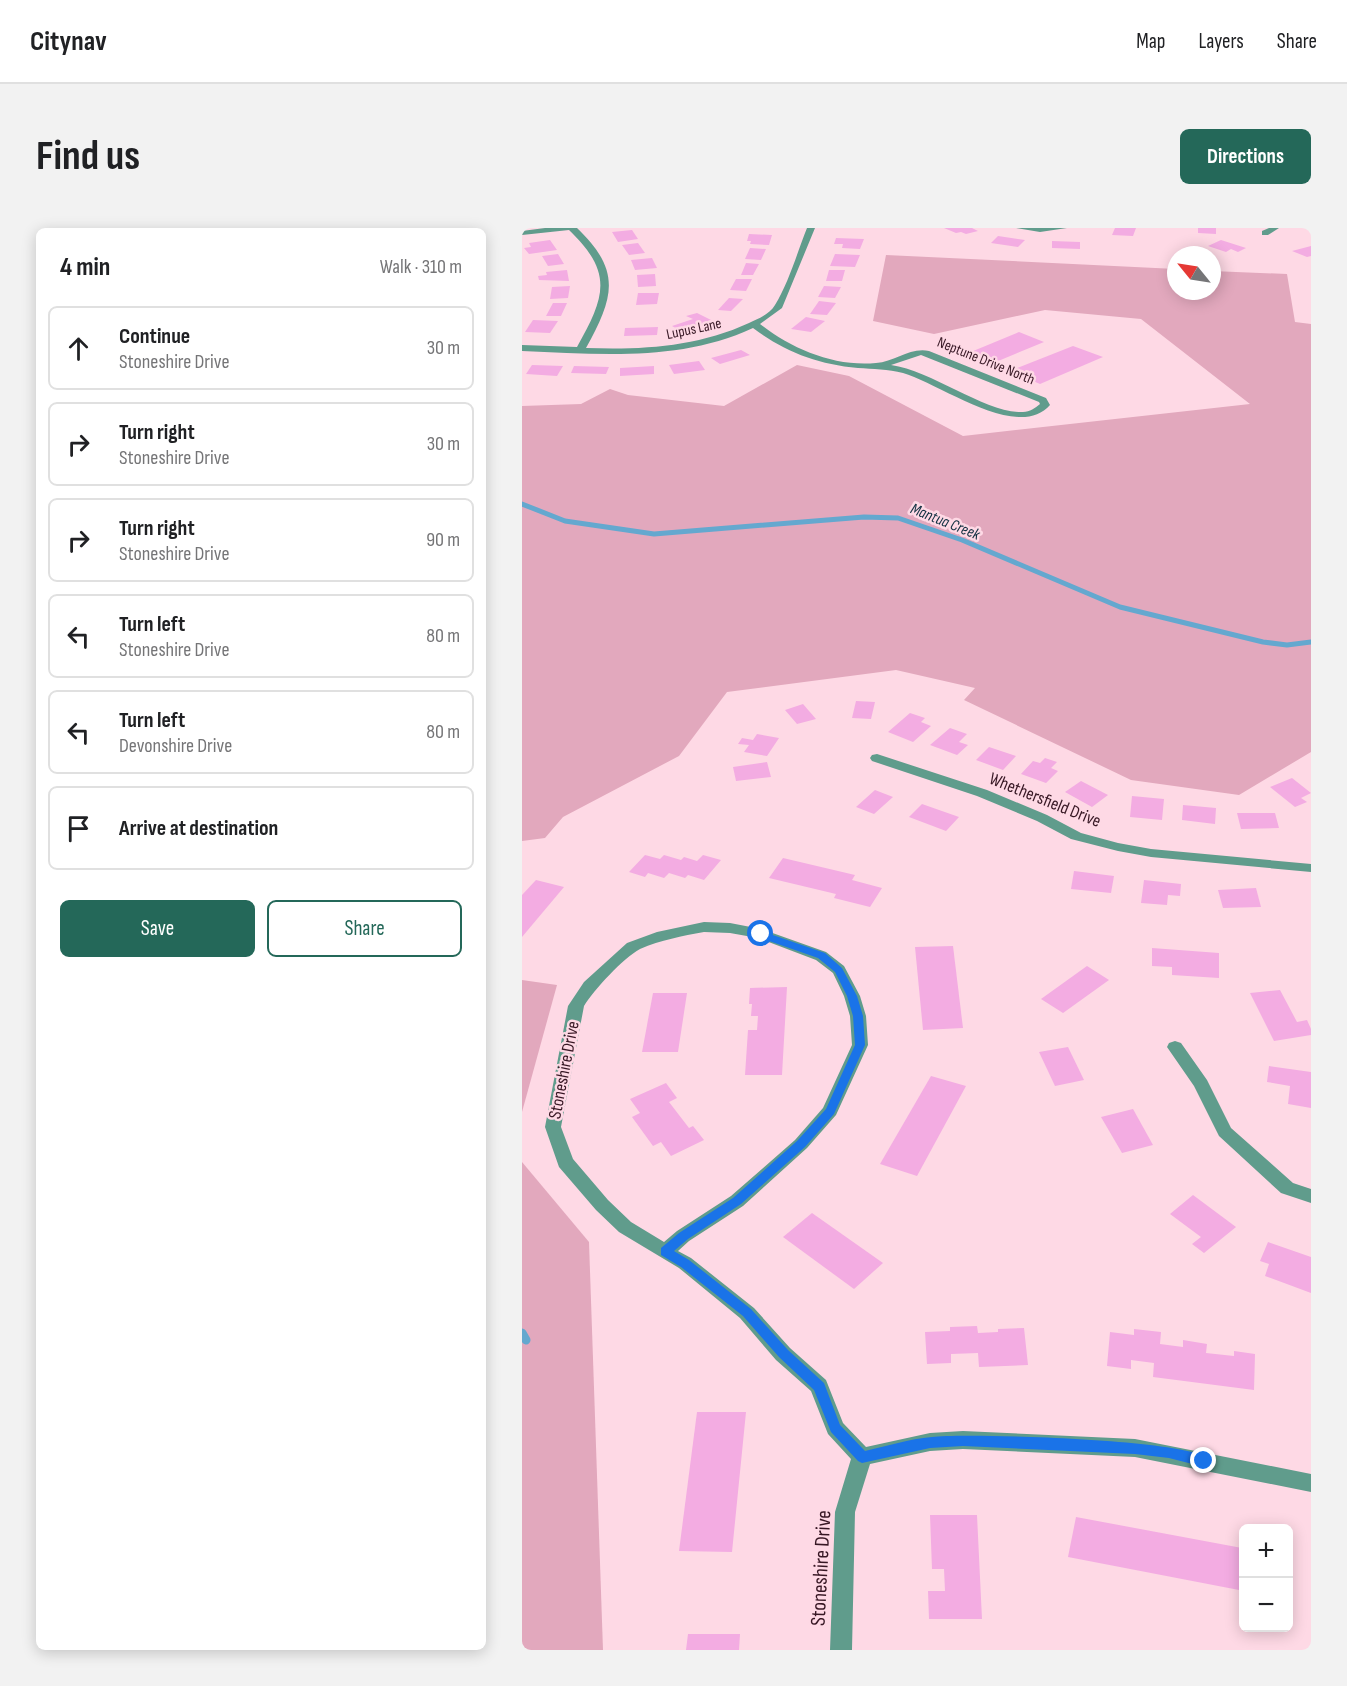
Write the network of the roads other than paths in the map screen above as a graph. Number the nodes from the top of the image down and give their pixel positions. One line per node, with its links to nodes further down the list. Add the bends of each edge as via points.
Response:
1 (567, 228): 7 (street)
2 (572, 228): 11 (street, via 594,251 605,283 602,306)
3 (812, 228): 9 (street, Lupus Lane, via 778,308)
4 (1020, 228): 5 (street)
5 (1063, 228)
6 (1275, 228): 8 (street)
7 (522, 233)
8 (1265, 233)
9 (754, 324): 11 (street, Lupus Lane, via 719,338 674,348 633,352); 12 (street, Neptune Drive North, via 780,345 800,354)
10 (522, 348): 11 (street, Lupus Lane)
11 (580, 350)
12 (879, 366): 12 (street, Neptune Drive North, via 913,372 1011,414 1031,414 1045,405 1043,400 926,352)
13 (877, 758): 14 (street, Whethersfield Drive, via 982,793 1076,836 1118,847)
14 (1311, 868)
15 (1175, 1047): 16 (street, via 1201,1084 1225,1132 1287,1188)
16 (1311, 1196)
17 (665, 1252): 17 (street, Stoneshire Drive, via 625,1227 565,1162 553,1127 576,1006 589,986 632,947 662,934 704,927 730,928 782,940 821,956 838,970 852,996 860,1045 830,1111 801,1144 737,1201); 18 (street, Stoneshire Drive, via 685,1263 747,1313 783,1354 819,1386 835,1428)
18 (862, 1457): 19 (street, via 930,1442 963,1440 1135,1448); 20 (street, Stoneshire Drive, via 845,1512)
19 (1311, 1483)
20 (841, 1650)

